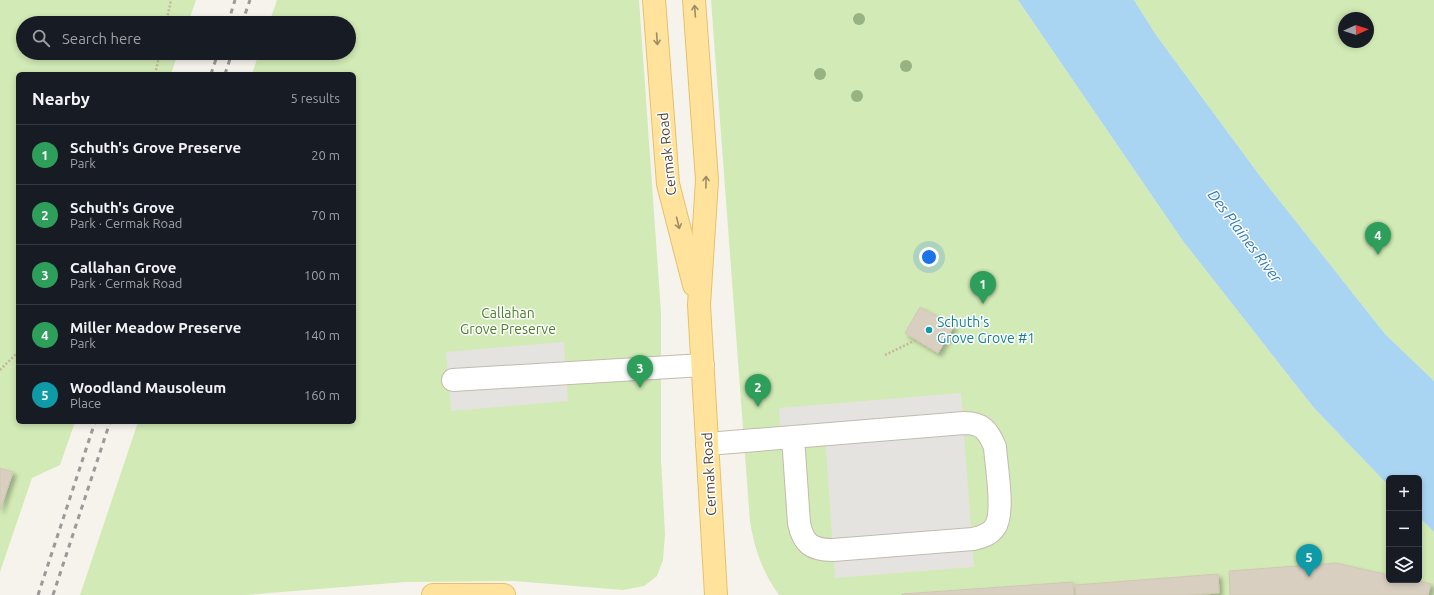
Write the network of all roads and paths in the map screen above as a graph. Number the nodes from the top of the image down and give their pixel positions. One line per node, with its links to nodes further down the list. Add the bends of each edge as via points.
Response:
1 (171, 0): 4 (path)
2 (654, 0): 7 (main road, Cermak Road, one-way to 7, via 668,184)
3 (694, 0): 7 (main road, Cermak Road, one-way to 3, via 707,180)
4 (168, 16)
5 (158, 60): 6 (path)
6 (155, 72)
7 (699, 305): 11 (main road, Cermak Road)
8 (916, 340): 10 (path)
9 (16, 354): 12 (path)
10 (885, 355)
11 (703, 365): 13 (lane); 15 (main road, Cermak Road)
12 (0, 370)
13 (453, 380)
14 (793, 437): 14 (lane, via 964,423 980,425 989,434 995,446 999,519 989,534 973,539 833,550 814,547 806,542 799,524); 15 (lane)
15 (707, 444): 18 (main road, Cermak Road)
16 (433, 595): 17 (main road)
17 (504, 595)
18 (716, 595)

